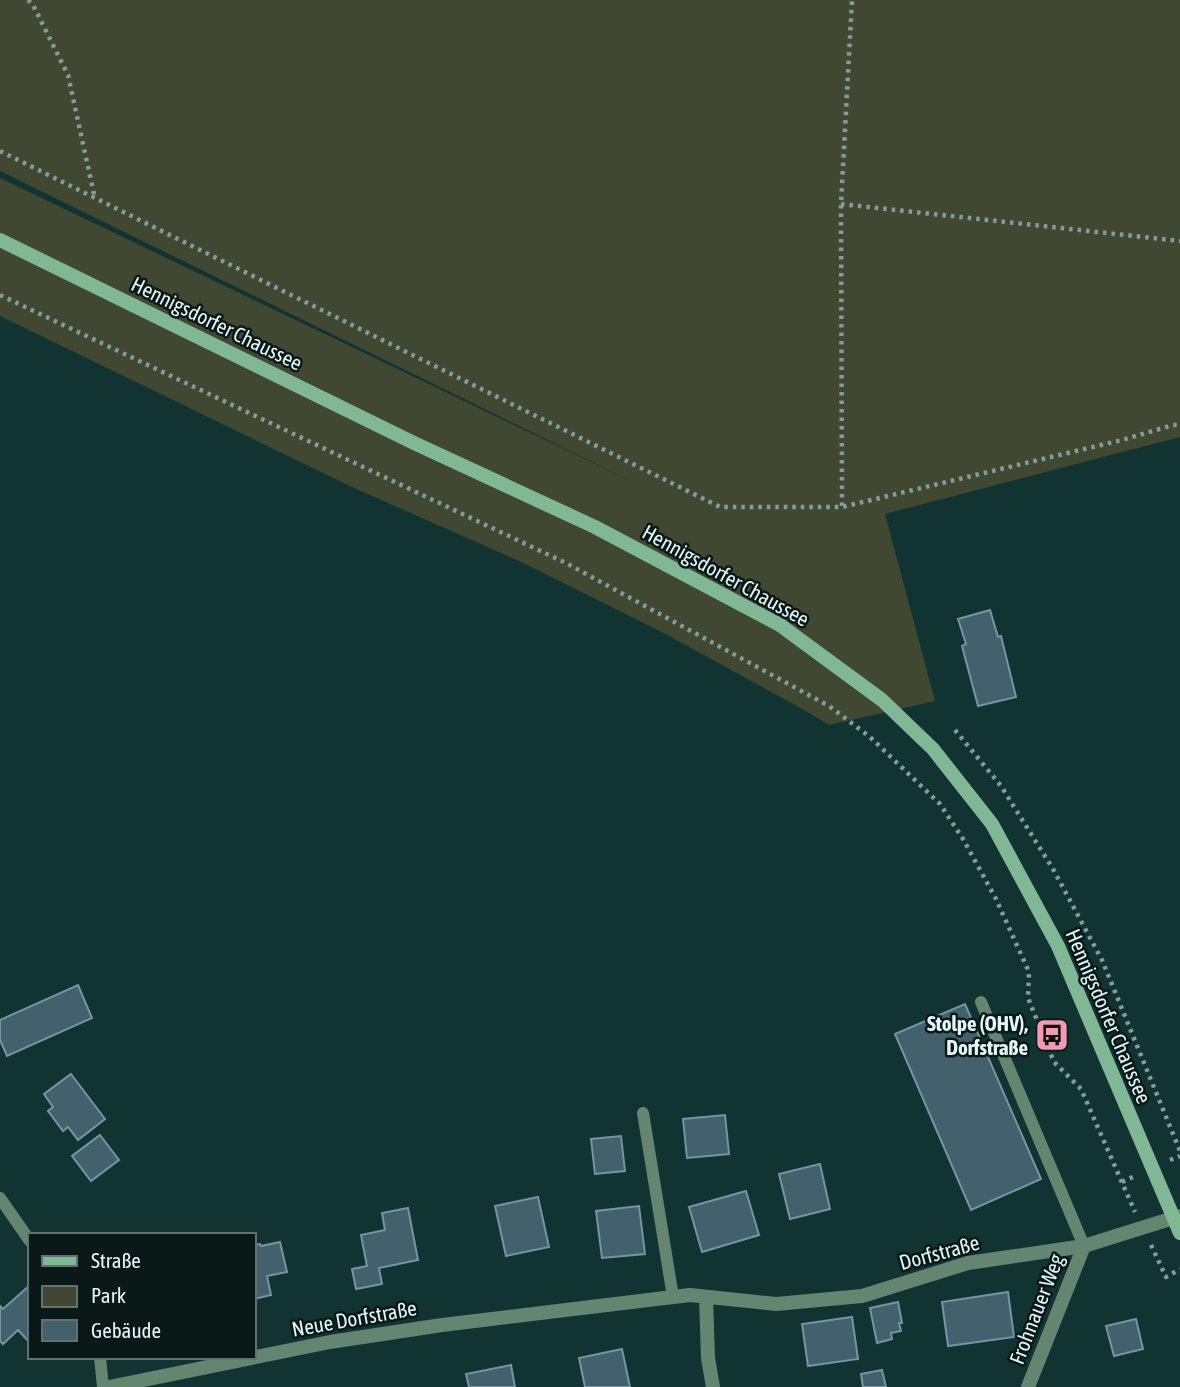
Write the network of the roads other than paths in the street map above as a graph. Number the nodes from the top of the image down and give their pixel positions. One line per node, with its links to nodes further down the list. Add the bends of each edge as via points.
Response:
1 (0, 240): 5 (main road, Hennigsdorfer Chaussee, via 595,527 780,625 882,700 933,749 992,824 1058,946)
2 (981, 1002): 8 (lane)
3 (643, 1113): 9 (lane)
4 (0, 1198): 7 (lane)
5 (1177, 1217): 6 (main road, Hennigsdorfer Chaussee); 8 (street, Dorfstraße)
6 (1180, 1233)
7 (28, 1238)
8 (1084, 1246): 10 (street, Dorfstraße, via 968,1263 862,1296 776,1304); 18 (street, Frohnauer Weg)
9 (673, 1297): 10 (street, Dorfstraße); 11 (street, Dorfstraße)
10 (706, 1297): 17 (street)
11 (442, 1325): 12 (street, Neue Dorfstraße)
12 (256, 1357)
13 (100, 1359): 15 (lane)
14 (247, 1359): 16 (street, Neue Dorfstraße)
15 (103, 1387)
16 (109, 1387)
17 (713, 1387)
18 (1028, 1387)

